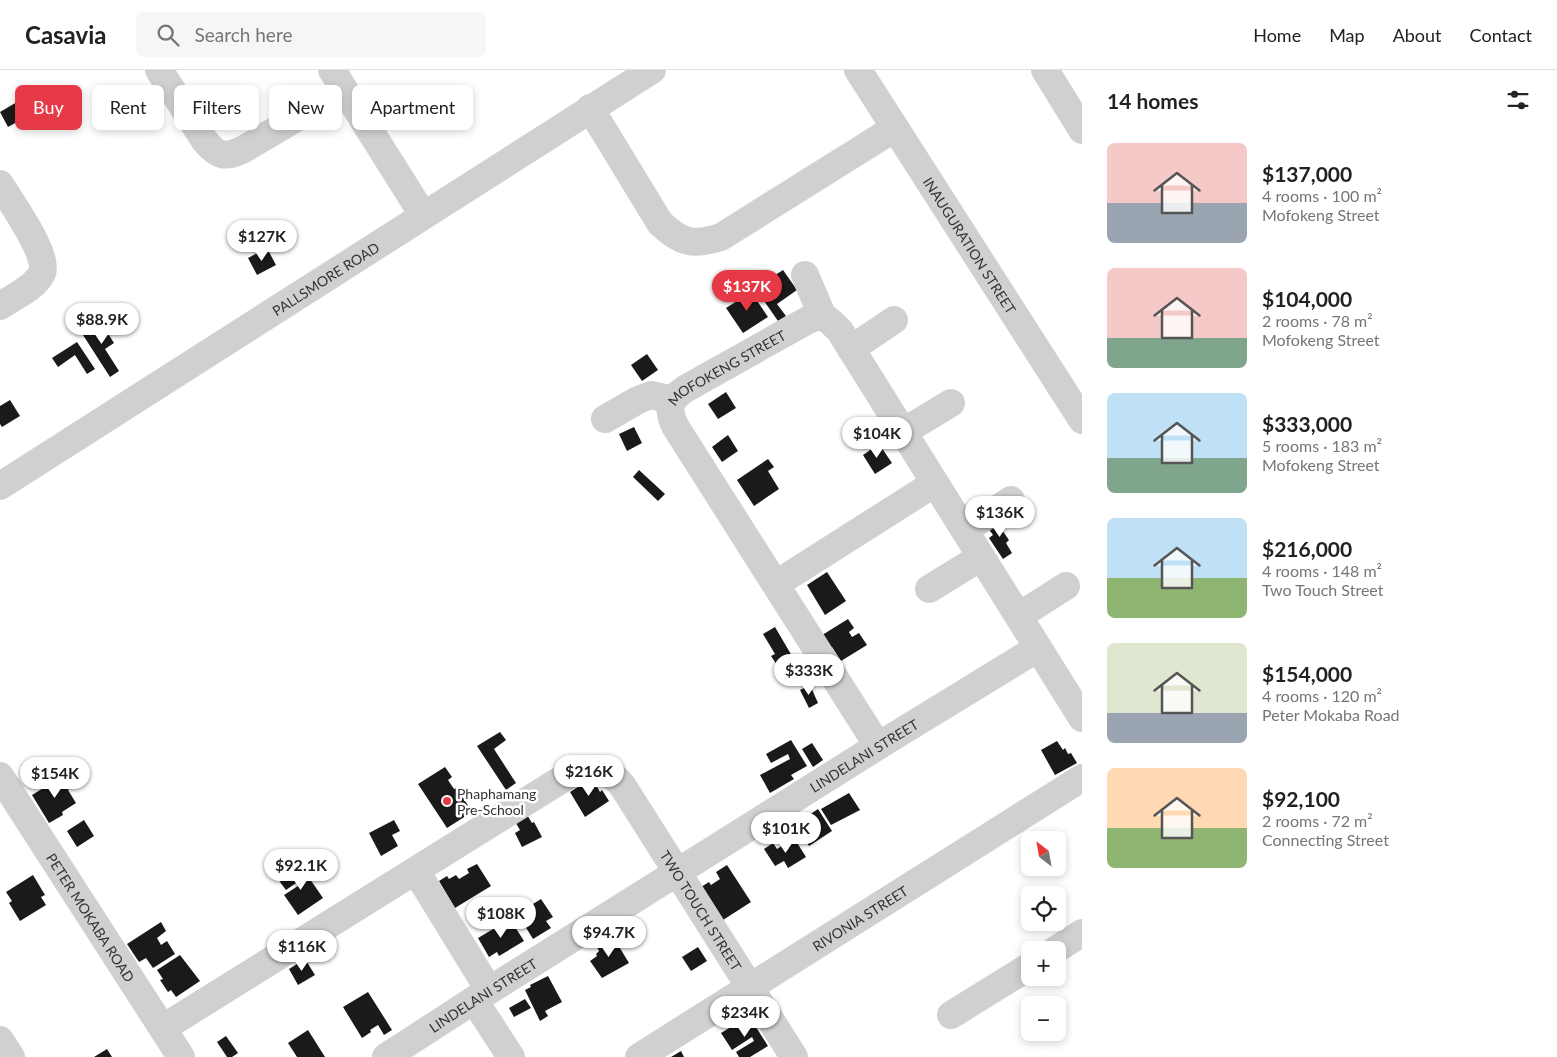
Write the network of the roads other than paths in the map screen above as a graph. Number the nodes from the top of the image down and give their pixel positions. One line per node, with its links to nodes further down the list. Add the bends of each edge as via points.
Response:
1 (159, 70): 5 (street, via 205,141 222,155 244,149)
2 (652, 70): 6 (street, PALLSMORE ROAD)
3 (858, 70): 7 (street, INAUGURATION STREET)
4 (1045, 70): 8 (street)
5 (338, 80): 10 (street)
6 (590, 108): 7 (street, via 660,223 673,235 689,242 704,243 722,237); 10 (street, PALLSMORE ROAD)
7 (895, 128): 19 (street, INAUGURATION STREET)
8 (1082, 130)
9 (0, 184): 12 (street, via 37,245 44,263 43,271 31,286)
10 (423, 215): 22 (street, PALLSMORE ROAD)
11 (804, 275): 13 (street)
12 (0, 306)
13 (822, 316): 15 (street, via 834,324); 16 (street, MOFOKENG STREET, via 808,320 685,389)
14 (894, 320): 15 (street)
15 (851, 349): 20 (street)
16 (673, 400): 18 (street, via 651,395); 26 (street, MOFOKENG STREET, via 670,416 675,426)
17 (951, 404): 20 (street)
18 (605, 419)
19 (1082, 420)
20 (903, 432): 21 (street)
21 (935, 483): 24 (street); 26 (street)
22 (0, 486)
23 (1011, 500): 24 (street)
24 (965, 530): 25 (street)
25 (981, 557): 28 (street); 29 (street)
26 (776, 584): 32 (street, MOFOKENG STREET)
27 (1066, 586): 29 (street)
28 (929, 589)
29 (1019, 616): 30 (street)
30 (1038, 648): 31 (street); 32 (street, LINDELANI STREET)
31 (1079, 705)
32 (878, 746): 36 (street, LINDELANI STREET)
33 (0, 776): 43 (street, PETER MOKABA ROAD)
34 (1082, 778): 40 (street, RIVONIA STREET)
35 (416, 871): 36 (street, TWO TOUCH STREET, via 566,776 586,768 602,769 616,778); 41 (street); 43 (street)
36 (677, 873): 40 (street, TWO TOUCH STREET); 41 (street, LINDELANI STREET)
37 (1082, 933): 38 (street)
38 (1066, 943)
39 (1021, 972): 42 (street)
40 (750, 988): 49 (street, RIVONIA STREET); 50 (street, TWO TOUCH STREET)
41 (482, 995): 47 (street, LINDELANI STREET); 48 (street)
42 (951, 1015)
43 (163, 1028): 46 (street, PETER MOKABA ROAD)
44 (0, 1040): 45 (street)
45 (11, 1057)
46 (181, 1057)
47 (386, 1057)
48 (511, 1057)
49 (639, 1057)
50 (794, 1057)

